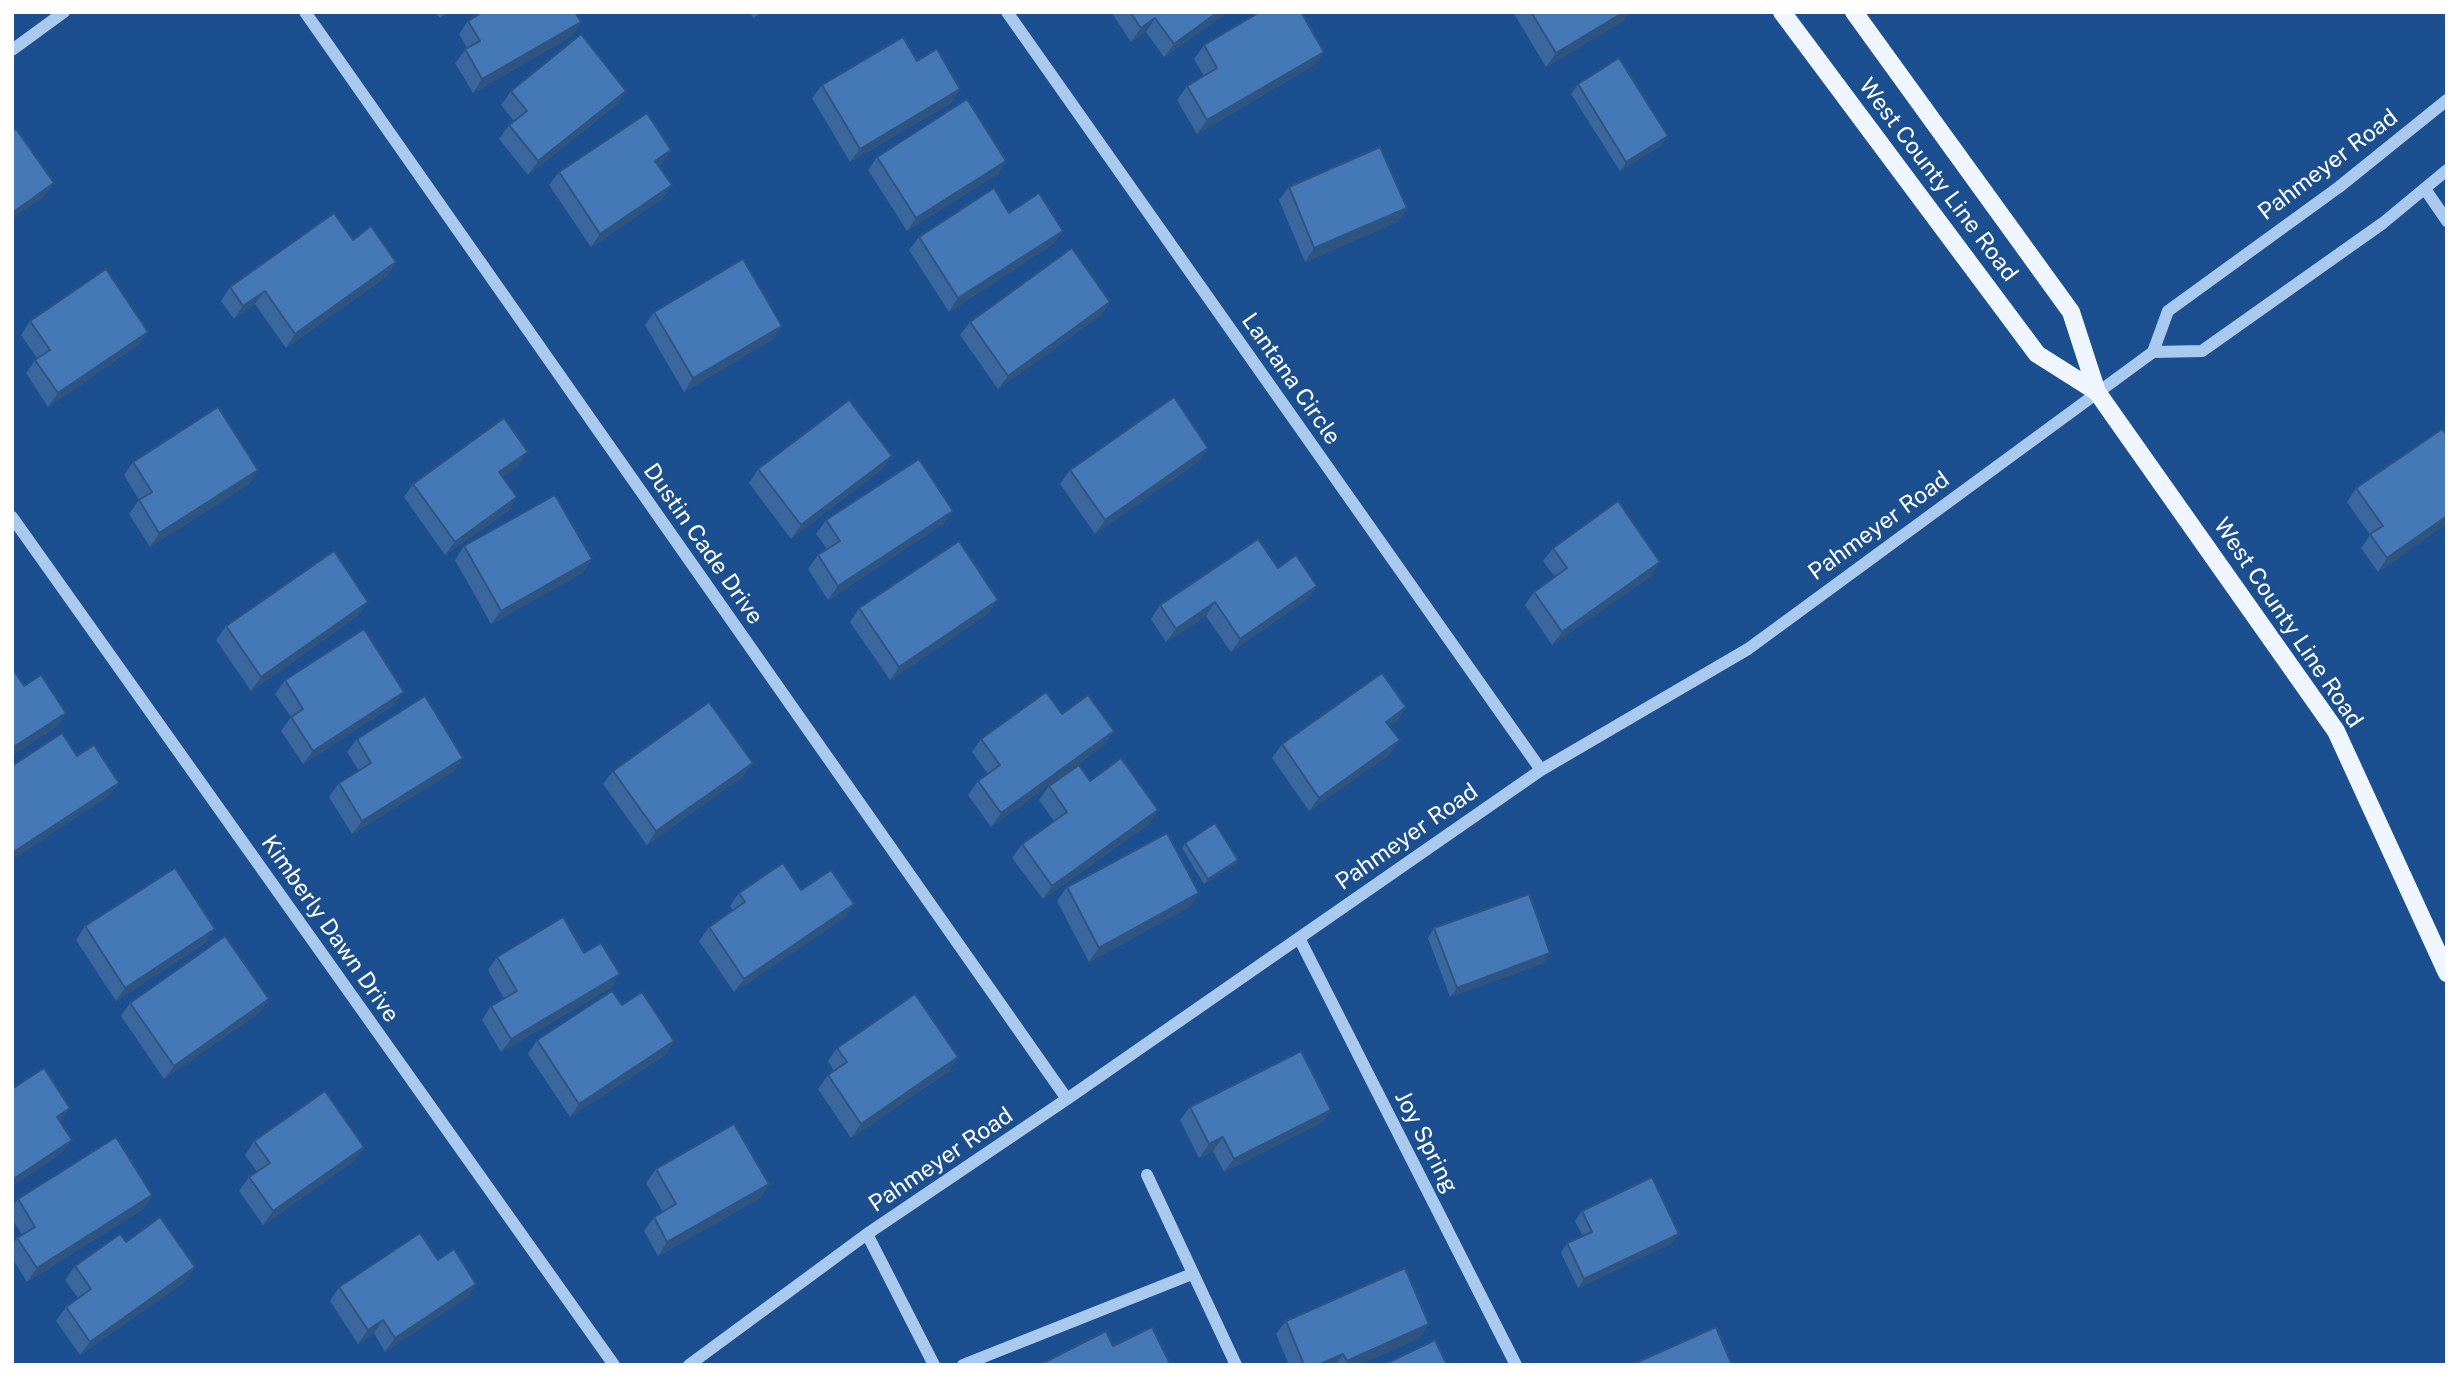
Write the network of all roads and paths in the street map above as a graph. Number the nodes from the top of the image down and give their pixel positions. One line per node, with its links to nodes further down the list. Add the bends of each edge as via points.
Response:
1 (64, 12): 6 (street)
2 (305, 12): 17 (street, Dustin Cade Drive)
3 (1007, 12): 14 (street, Lantana Circle)
4 (1782, 12): 12 (main road, West County Line Road, via 2037,354)
5 (1854, 12): 12 (main road, West County Line Road, via 2071,312)
6 (12, 50)
7 (2447, 100): 11 (street, Pahmeyer Road, via 2339,187 2168,311)
8 (2447, 170): 9 (street)
9 (2425, 189): 10 (street); 11 (street, via 2202,351)
10 (2447, 222)
11 (2153, 352): 12 (street, Pahmeyer Road)
12 (2097, 392): 14 (street, Pahmeyer Road, via 1748,649); 16 (main road, West County Line Road, via 2336,731)
13 (12, 517): 21 (street, Kimberly Dawn Drive)
14 (1541, 769): 15 (street, Pahmeyer Road)
15 (1299, 938): 17 (street, Pahmeyer Road); 26 (street, Joy Spring)
16 (2447, 973)
17 (1068, 1100): 19 (street, Pahmeyer Road)
18 (1147, 1175): 20 (street)
19 (867, 1234): 22 (street, Pahmeyer Road); 23 (street)
20 (1192, 1274): 24 (street); 25 (street)
21 (614, 1365)
22 (689, 1365)
23 (934, 1365)
24 (963, 1365)
25 (1236, 1365)
26 (1516, 1365)

